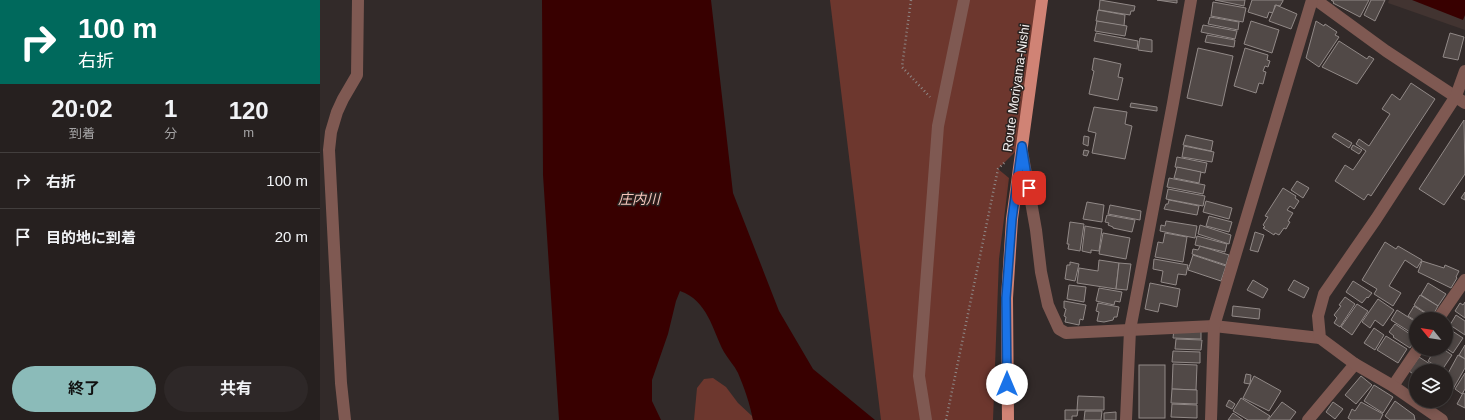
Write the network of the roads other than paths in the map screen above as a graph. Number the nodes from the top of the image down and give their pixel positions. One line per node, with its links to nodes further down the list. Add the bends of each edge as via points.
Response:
1 (358, 0): 19 (street, via 357,75 337,112 329,150)
2 (964, 0): 20 (street, via 938,126 919,376)
3 (1042, 0): 9 (main road, Route Moriyama-Nishi)
4 (1191, 0): 13 (street)
5 (1312, 0): 12 (street)
6 (1316, 0): 8 (street)
7 (1465, 71): 8 (street)
8 (1460, 100): 14 (street, via 1324,294 1318,316)
9 (1022, 146): 13 (street, via 1046,298 1059,329 1066,333); 21 (main road, Route Moriyama-Nishi, via 1012,219 1006,298)
10 (1465, 280): 11 (street)
11 (1443, 312)
12 (1214, 326): 13 (street); 14 (street); 23 (street)
13 (1130, 330): 22 (street)
14 (1320, 338): 16 (street)
15 (1413, 356): 17 (street)
16 (1355, 364): 17 (street); 24 (street)
17 (1393, 386): 18 (street)
18 (1427, 416): 25 (street)
19 (345, 420)
20 (926, 420)
21 (1008, 420)
22 (1126, 420)
23 (1211, 420)
24 (1308, 420)
25 (1442, 420)

